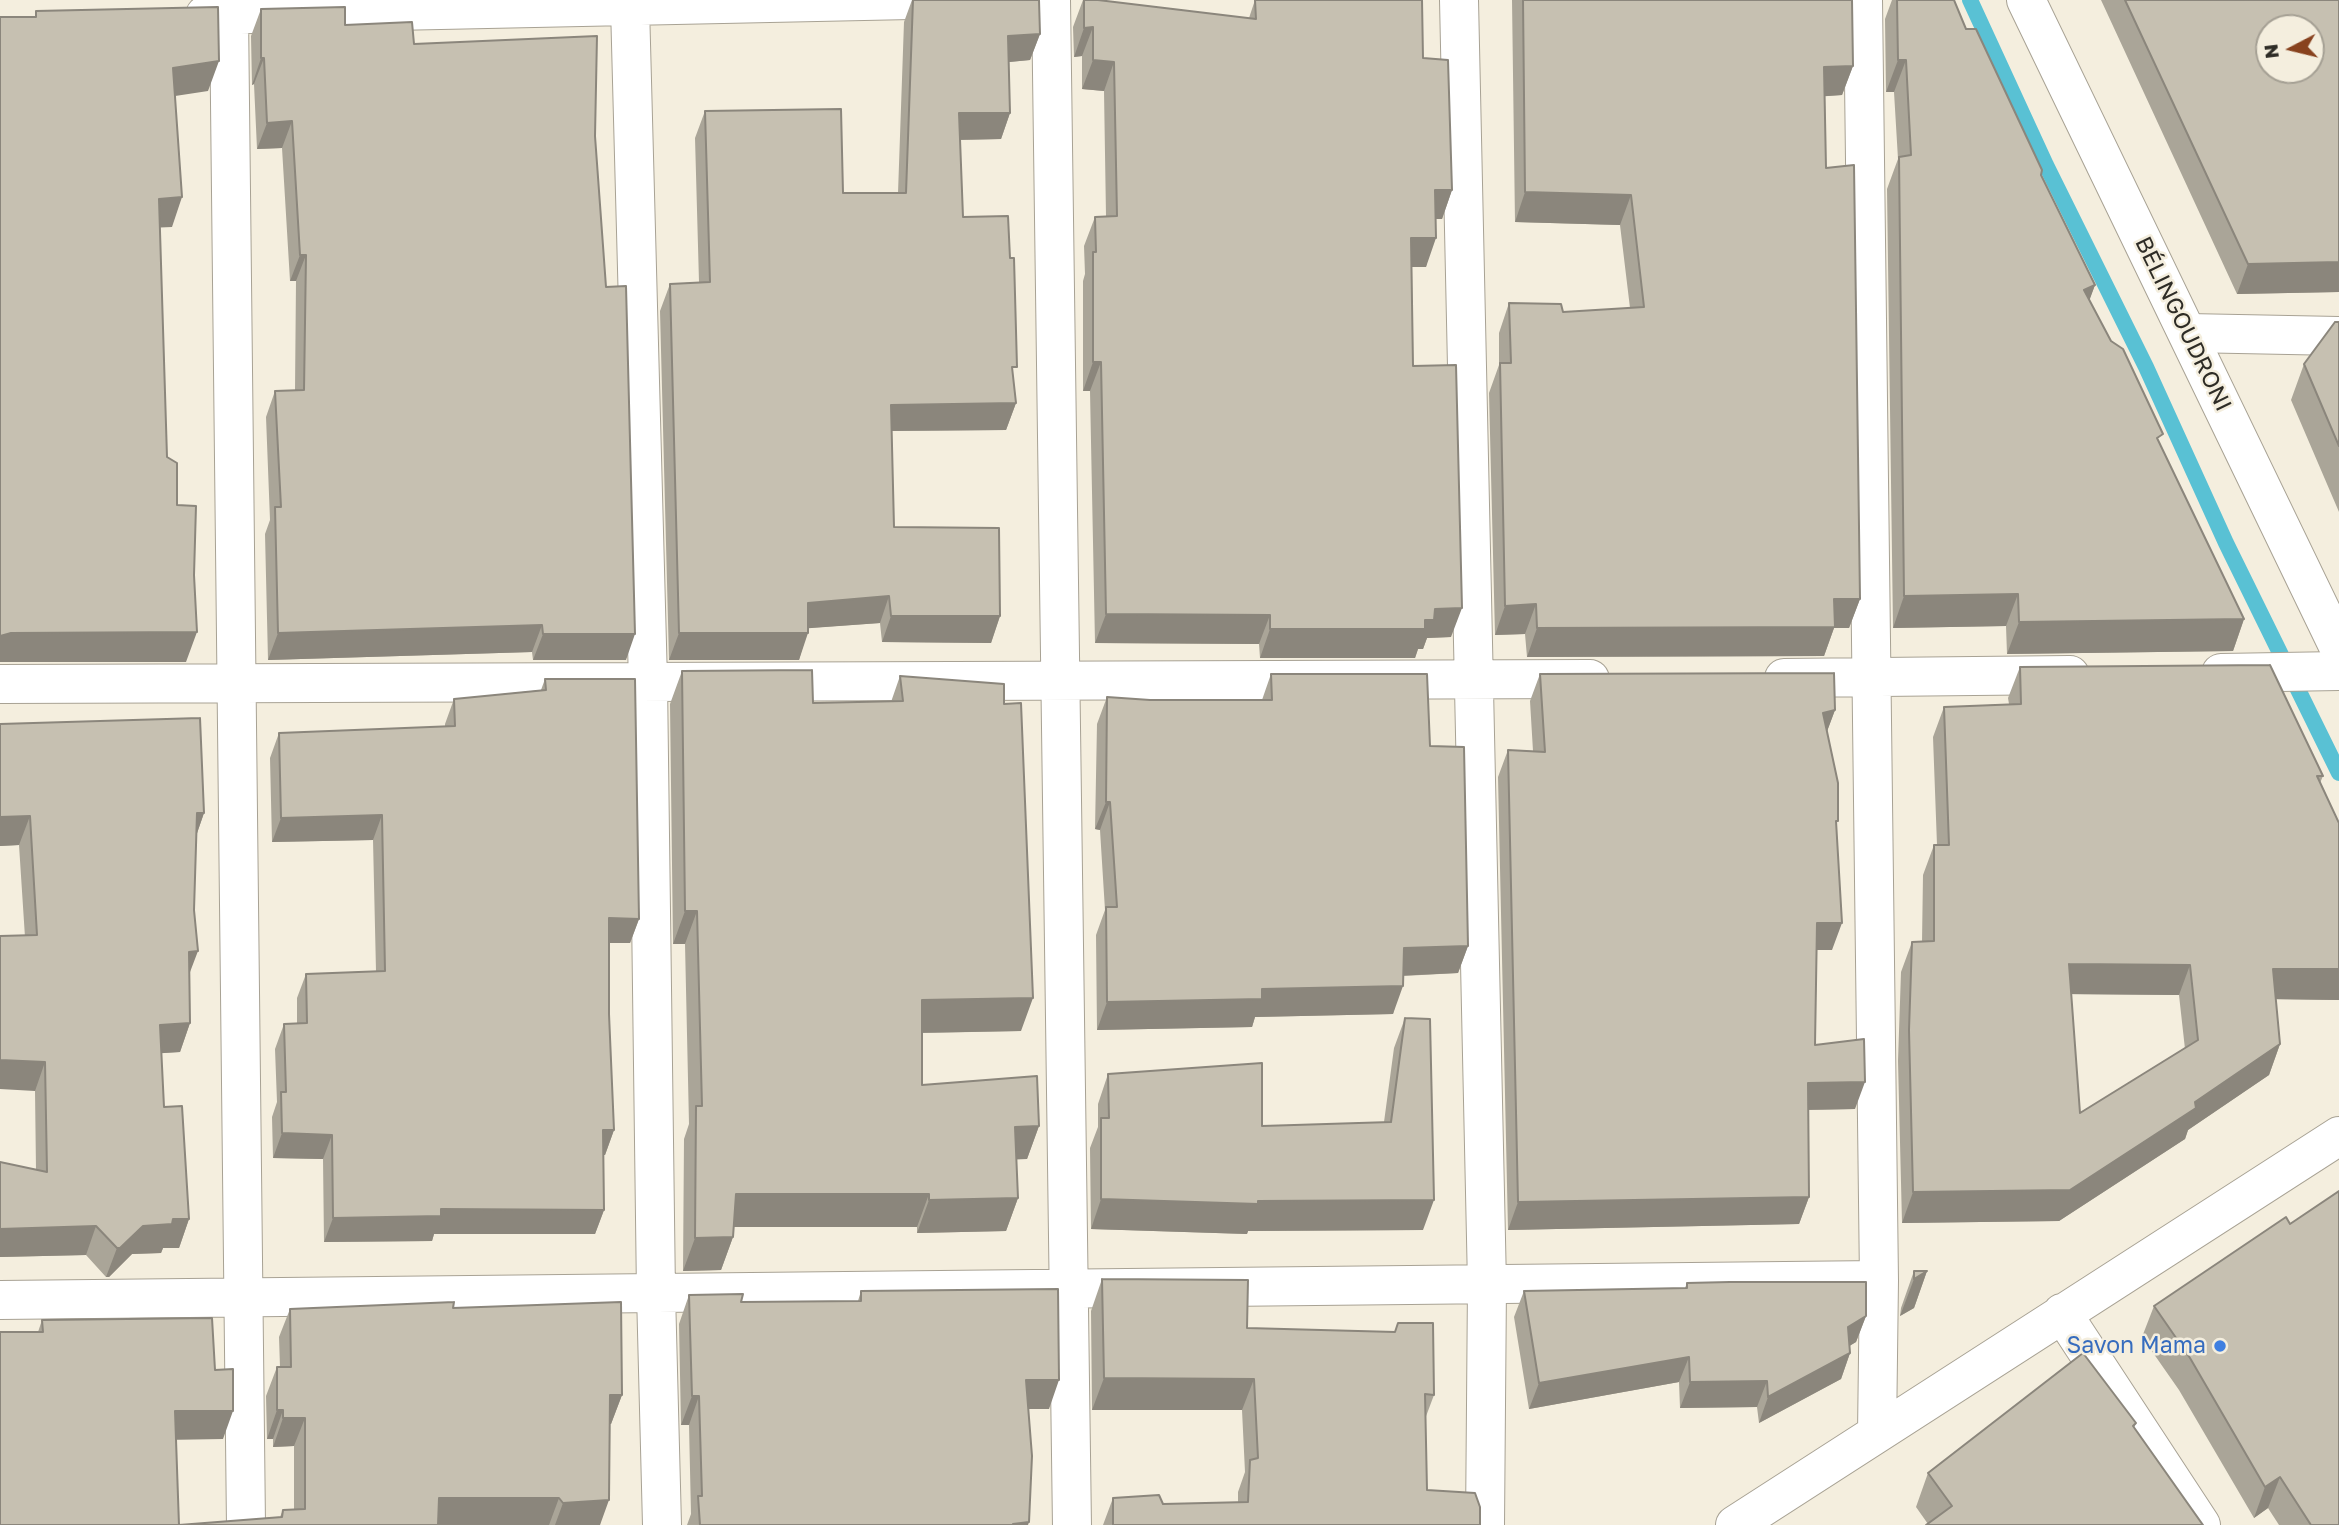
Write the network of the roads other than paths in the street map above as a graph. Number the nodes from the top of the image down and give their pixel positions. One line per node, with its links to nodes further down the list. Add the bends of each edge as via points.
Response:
1 (911, 0): 6 (street)
2 (1051, 0): 19 (street)
3 (1460, 0): 17 (street)
4 (1863, 0): 16 (street)
5 (2026, 0): 9 (street, BÉLINGOUDRONI)
6 (630, 6): 7 (street); 20 (street)
7 (229, 15): 8 (street); 21 (street)
8 (175, 16)
9 (2188, 334): 10 (street); 11 (street, BÉLINGOUDRONI)
10 (2339, 336)
11 (2339, 648)
12 (2339, 671): 13 (street)
13 (2188, 673)
14 (2105, 674): 16 (street)
15 (1748, 678): 16 (street)
16 (1872, 678): 24 (street)
17 (1474, 679): 18 (street); 19 (street); 25 (street)
18 (1625, 679)
19 (1060, 681): 20 (street); 26 (street)
20 (648, 682): 21 (street); 27 (street)
21 (237, 683): 22 (street); 28 (street)
22 (0, 684)
23 (2339, 1136): 30 (street)
24 (1879, 1280): 25 (street); 31 (street)
25 (1487, 1284): 26 (street); 35 (street)
26 (1069, 1289): 27 (street); 34 (street)
27 (656, 1293): 28 (street); 33 (street)
28 (244, 1297): 29 (street); 32 (street)
29 (0, 1300)
30 (2062, 1313): 31 (street); 37 (street)
31 (1877, 1433): 36 (street)
32 (246, 1525)
33 (662, 1525)
34 (1072, 1525)
35 (1485, 1525)
36 (1735, 1525)
37 (2201, 1525)

